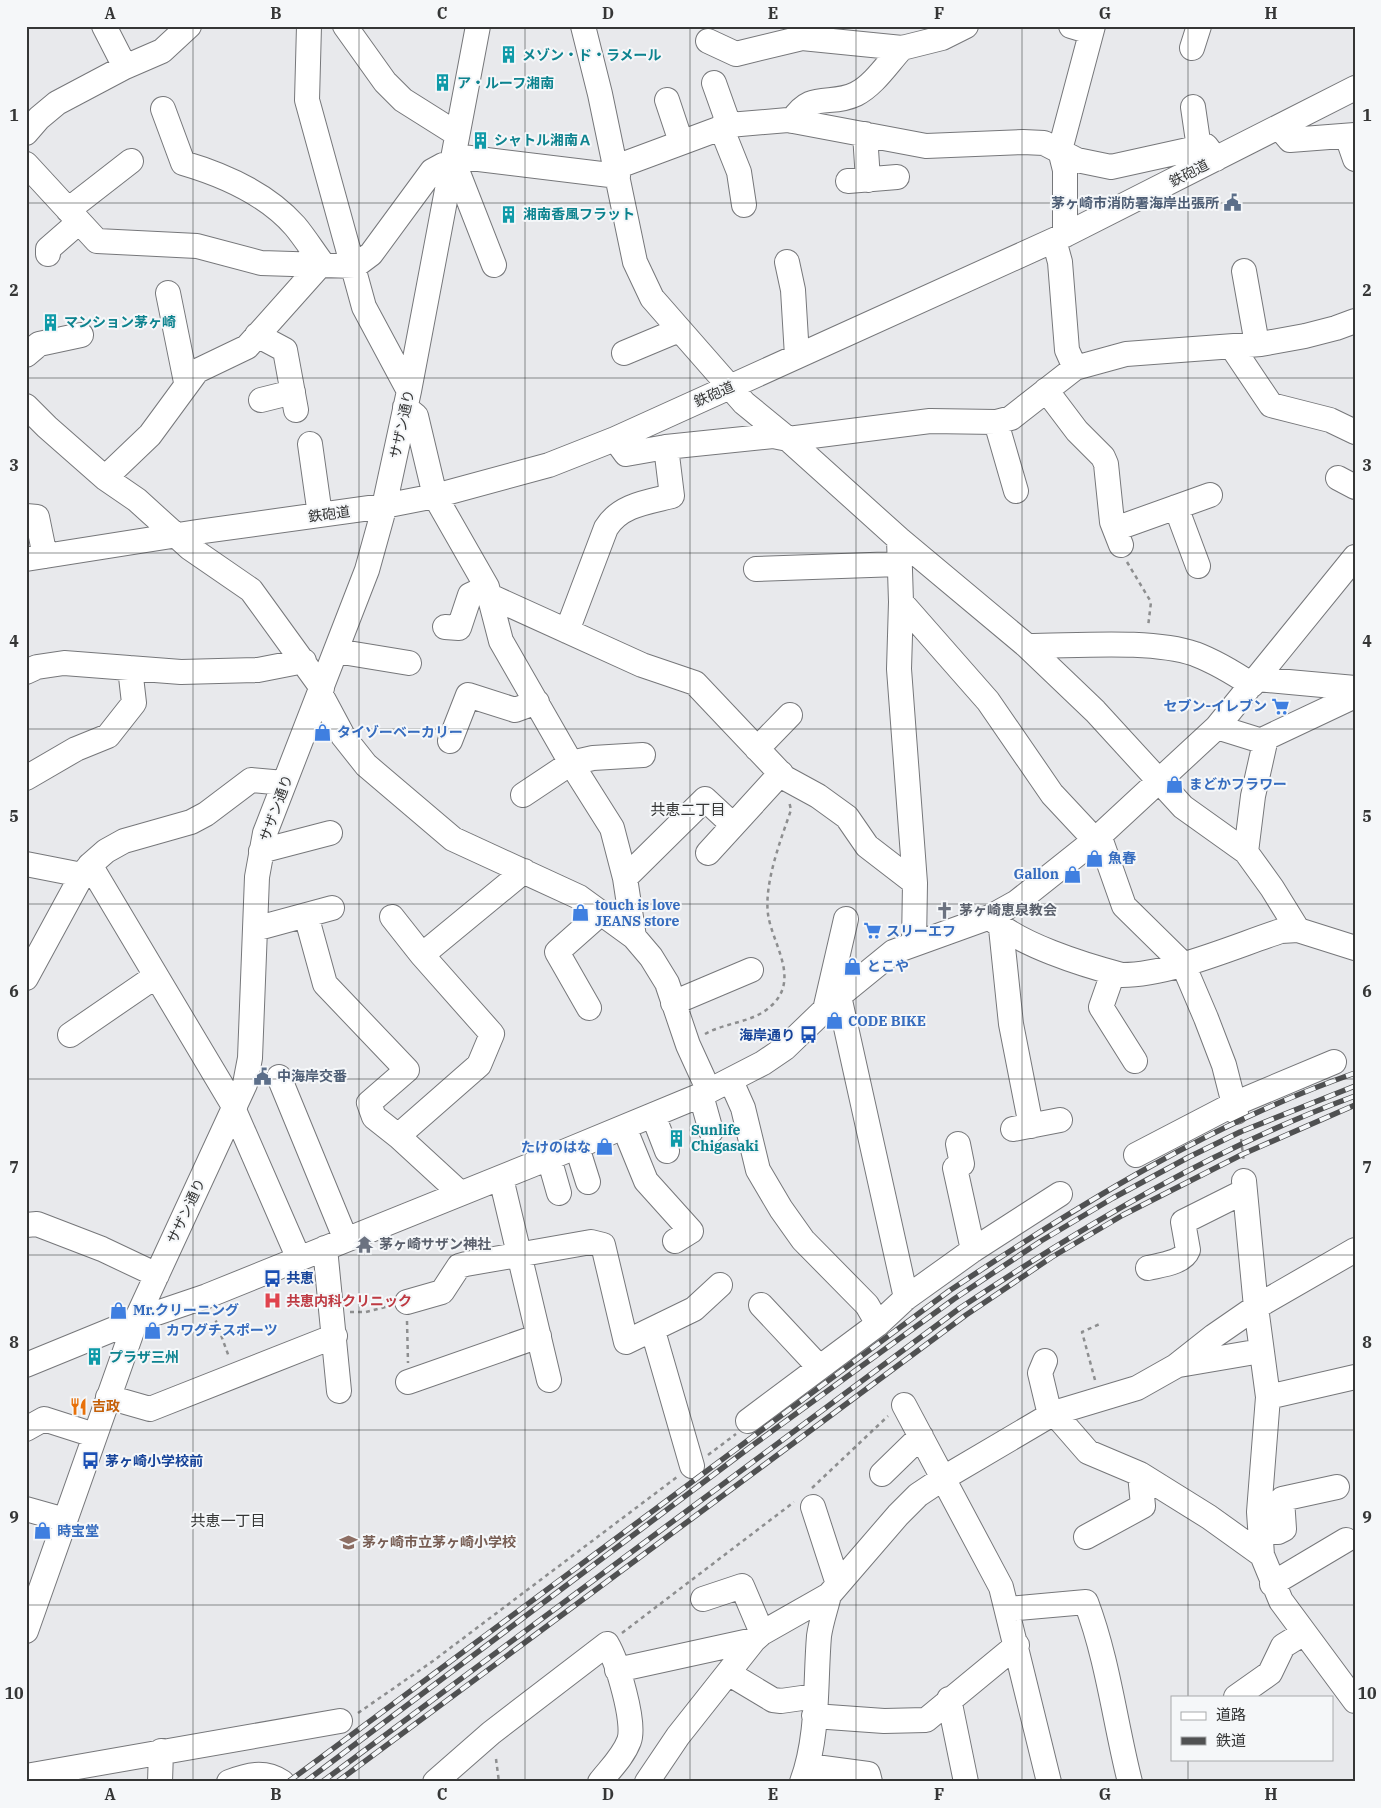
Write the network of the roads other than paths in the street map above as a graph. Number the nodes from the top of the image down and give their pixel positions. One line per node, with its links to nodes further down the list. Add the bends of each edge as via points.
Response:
1 (104, 26): 12 (street)
2 (188, 26): 12 (street, via 162,50)
3 (309, 26): 40 (street, via 307,100)
4 (345, 26): 26 (street, via 385,82)
5 (478, 26): 26 (street, サザン通り)
6 (583, 26): 31 (street)
7 (966, 26): 11 (street, via 942,38)
8 (1085, 28): 25 (street)
9 (821, 32): 10 (street, via 743,54); 11 (street)
10 (708, 41)
11 (902, 48): 18 (street, via 855,95 806,105 799,109)
12 (125, 67): 21 (street, via 57,104)
13 (714, 83): 19 (street)
14 (1355, 88): 20 (street, 鉄砲道)
15 (667, 100): 24 (street)
16 (1194, 107): 27 (street)
17 (163, 109): 38 (street, via 183,163 215,172 270,204 294,226)
18 (792, 121): 19 (street); 22 (street)
19 (725, 126): 24 (street); 33 (street, via 739,172)
20 (1279, 127): 23 (street, via 1290,140); 27 (street, 鉄砲道)
21 (26, 133)
22 (865, 134): 25 (street, via 926,146 1023,142 1044,143); 32 (street, via 858,180)
23 (1351, 136): 28 (street)
24 (681, 142): 31 (street)
25 (1060, 150): 27 (street, via 1077,160 1111,167); 35 (street, via 1065,170)
26 (454, 154): 31 (street); 39 (street); 40 (street, via 432,171 372,254); 56 (street, サザン通り)
27 (1208, 154): 35 (street, 鉄砲道)
28 (1355, 159)
29 (131, 161): 34 (street)
30 (26, 164): 34 (street)
31 (617, 172): 44 (street, via 635,262 642,280 652,298)
32 (897, 178)
33 (744, 205)
34 (74, 216): 36 (street, via 48,249); 38 (street, via 97,241 197,246 261,262)
35 (1060, 238): 51 (street, 鉄砲道); 52 (street, via 1067,350)
36 (48, 254)
37 (786, 262): 51 (street, via 793,290)
38 (322, 263): 40 (street); 46 (street)
39 (494, 265)
40 (355, 266): 56 (street, via 364,307)
41 (1243, 271): 47 (street)
42 (168, 293): 53 (street)
43 (1355, 320): 47 (street, via 1312,334)
44 (679, 330): 49 (street); 54 (street)
45 (81, 335): 50 (street, via 39,344)
46 (258, 335): 53 (street, via 247,347 197,371); 57 (street, via 285,350 295,401)
47 (1257, 344): 48 (street)
48 (1232, 347): 52 (street, via 1126,354); 60 (street, via 1271,405 1330,420)
49 (624, 352)
50 (26, 355)
51 (797, 356): 54 (street, 鉄砲道)
52 (1075, 368): 55 (street)
53 (186, 382): 65 (street, via 150,435)
54 (730, 387): 61 (street, 鉄砲道); 62 (street, via 744,403)
55 (1046, 390): 59 (street, via 1011,418); 70 (street, via 1077,432 1103,457 1118,537)
56 (407, 399): 68 (street, via 416,416); 69 (street, サザン通り)
57 (261, 400)
58 (26, 406): 65 (street)
59 (996, 422): 62 (street, via 930,421); 66 (street)
60 (1355, 432)
61 (615, 439): 64 (street, via 626,454); 68 (street, 鉄砲道, via 549,465)
62 (788, 439): 64 (street, via 772,436); 74 (street)
63 (310, 444): 71 (street)
64 (666, 447): 83 (street, via 672,496 628,508 613,516)
65 (105, 478): 73 (street, via 137,500)
66 (1016, 491)
67 (1210, 495): 70 (street)
68 (435, 496): 69 (street, 鉄砲道); 80 (street)
69 (384, 506): 71 (street, 鉄砲道); 85 (street, サザン通り, via 367,570)
70 (1176, 507): 78 (street)
71 (320, 515): 73 (street, 鉄砲道)
72 (26, 516): 76 (street, via 37,517)
73 (176, 535): 76 (street, 鉄砲道); 86 (street, via 251,590)
74 (899, 539): 77 (street); 84 (street)
75 (1355, 557): 90 (street)
76 (36, 558)
77 (899, 564): 79 (street); 81 (street)
78 (1198, 566)
79 (756, 569)
80 (488, 591): 82 (street, via 470,595 459,628); 83 (street); 94 (street, via 501,640)
81 (901, 602): 109 (street, via 988,701 1052,794); 117 (street, via 900,703)
82 (445, 627)
83 (567, 631): 99 (street, via 642,665 695,683)
84 (1027, 646): 90 (street, via 1176,649 1195,654); 104 (street, via 1095,711)
85 (336, 651): 87 (street); 92 (street, サザン通り)
86 (304, 661): 88 (street, via 258,670 181,672); 92 (street)
87 (409, 664)
88 (130, 668): 89 (street, via 64,663); 103 (street, via 134,703 108,736 76,749)
89 (26, 672)
90 (1255, 682): 91 (street); 96 (street)
91 (1355, 688)
92 (321, 690): 105 (street, サザン通り); 115 (street, via 343,736 366,765 453,839)
93 (1355, 696): 98 (street, via 1266,738)
94 (537, 702): 97 (street, via 515,710 468,695); 101 (street)
95 (790, 716): 99 (street)
96 (1217, 727): 98 (street); 104 (street)
97 (450, 741)
98 (1265, 742): 111 (street, via 1253,796)
99 (760, 753): 102 (street)
100 (643, 755): 101 (street, via 593,758)
101 (571, 763): 106 (street); 116 (street, via 612,828)
102 (783, 776): 107 (street); 117 (street, via 847,817 867,846)
103 (26, 778)
104 (1160, 781): 109 (street); 111 (street, via 1184,807)
105 (284, 783): 110 (street, サザン通り); 114 (street, via 251,780 206,814 191,822 124,842 106,851)
106 (523, 795)
107 (733, 825): 112 (street); 116 (street, via 710,794)
108 (330, 833): 110 (street)
109 (1097, 837): 123 (street); 130 (street, via 1124,906)
110 (261, 851): 124 (street, サザン通り)
111 (1246, 852): 125 (street)
112 (708, 853)
113 (26, 864): 114 (street)
114 (86, 870): 133 (street); 134 (street)
115 (524, 871): 119 (street, via 579,897); 129 (street)
116 (625, 878): 126 (street)
117 (915, 883): 127 (street)
118 (332, 908): 120 (street)
119 (601, 913): 126 (street); 137 (street, via 557,952)
120 (306, 915): 124 (street); 150 (street, via 325,984 407,1070 369,1103 374,1117)
121 (392, 918): 129 (street)
122 (846, 920): 136 (street)
123 (996, 922): 127 (street); 132 (street, via 1031,944); 147 (street, via 1022,1127)
124 (255, 929): 145 (street, サザン通り, via 250,1058 245,1084)
125 (1298, 930): 128 (street); 130 (street, via 1281,931)
126 (634, 937): 135 (street, via 663,976)
127 (914, 944): 136 (street, via 894,952)
128 (1355, 948)
129 (422, 955): 150 (street, via 492,1034 479,1065)
130 (1182, 964): 132 (street, via 1133,975); 144 (street, via 1224,1065)
131 (750, 970): 135 (street)
132 (1113, 972): 139 (street, via 1101,1007)
133 (156, 976): 138 (street); 145 (street)
134 (26, 978)
135 (673, 1003): 143 (street)
136 (832, 1003): 142 (street, via 785,1048); 171 (street)
137 (589, 1008)
138 (70, 1034)
139 (1133, 1048)
140 (1334, 1062): 144 (street)
141 (279, 1077): 163 (street)
142 (731, 1081): 143 (street); 177 (street, via 743,1108 758,1170 781,1209 803,1240 867,1304)
143 (705, 1093): 146 (street); 149 (street)
144 (1235, 1108): 154 (street)
145 (234, 1109): 167 (street); 169 (street, サザン通り)
146 (653, 1115): 148 (street); 153 (street)
147 (1060, 1120)
148 (624, 1127): 152 (street); 162 (street, via 646,1181)
149 (710, 1131)
150 (398, 1136): 158 (street)
151 (958, 1144): 164 (street, via 962,1164 954,1168)
152 (577, 1147): 155 (street); 157 (street)
153 (667, 1151)
154 (1136, 1155)
155 (549, 1158): 156 (street); 159 (street)
156 (500, 1178): 158 (street); 166 (street)
157 (588, 1182)
158 (460, 1193): 163 (street)
159 (559, 1193)
160 (1060, 1194): 164 (street)
161 (26, 1225): 169 (street, via 36,1224 102,1249)
162 (691, 1232)
163 (335, 1244): 167 (street); 176 (street)
164 (973, 1250): 171 (street)
165 (1355, 1250): 174 (street)
166 (518, 1256): 172 (street, via 459,1266 442,1292); 178 (street, via 591,1242 603,1245 626,1342); 179 (street)
167 (299, 1259): 175 (street)
168 (1148, 1268): 174 (street, via 1182,1259 1188,1250 1183,1222 1245,1186)
169 (157, 1275): 175 (street, サザン通り)
170 (720, 1285): 178 (street, via 694,1309)
171 (906, 1298): 177 (street)
172 (407, 1302)
173 (761, 1304): 184 (street)
174 (1256, 1307): 180 (street); 183 (street)
175 (136, 1320): 182 (street); 189 (street, サザン通り)
176 (334, 1324): 188 (street); 189 (street, via 235,1375 150,1409)
177 (878, 1324): 184 (street)
178 (653, 1330): 197 (street)
179 (539, 1336): 186 (street); 187 (street)
180 (1261, 1351): 183 (street); 190 (street)
181 (1045, 1362): 192 (street, via 1040,1373)
182 (26, 1366)
183 (1176, 1366): 192 (street, via 1138,1388)
184 (818, 1368): 193 (street)
185 (1355, 1377): 190 (street)
186 (549, 1380)
187 (408, 1382)
188 (339, 1391)
189 (108, 1397): 195 (street, サザン通り)
190 (1268, 1397): 205 (street)
191 (904, 1405): 196 (street)
192 (1052, 1414): 199 (street, via 1088,1452); 200 (street)
193 (748, 1420)
194 (26, 1429): 195 (street, via 44,1419)
195 (94, 1435): 204 (street, サザン通り)
196 (921, 1436): 198 (street); 200 (street)
197 (692, 1466)
198 (882, 1474)
199 (1140, 1474): 206 (street, via 1143,1506); 208 (street)
200 (942, 1479): 210 (street, via 918,1495 898,1515); 213 (street, via 990,1565)
201 (1337, 1487): 205 (street, via 1282,1500 1284,1529)
202 (807, 1498): 210 (street)
203 (26, 1509): 204 (street)
204 (65, 1520): 212 (street, サザン通り)
205 (1260, 1532): 208 (street)
206 (1086, 1538)
207 (1346, 1540): 209 (street)
208 (1262, 1555): 209 (street)
209 (1272, 1584): 215 (street)
210 (833, 1589): 216 (street); 223 (street, via 820,1634)
211 (712, 1590): 216 (street, via 742,1586)
212 (37, 1595): 214 (street, サザン通り)
213 (1008, 1609): 217 (street); 237 (street, via 1086,1602 1096,1627)
214 (26, 1631)
215 (1304, 1633): 220 (street, via 1283,1646 1270,1673); 222 (street)
216 (758, 1636): 218 (street); 219 (street)
217 (1016, 1645): 221 (street); 236 (street)
218 (617, 1670): 232 (street, via 607,1644 492,1733); 233 (street, via 631,1726 630,1740)
219 (728, 1672): 223 (street, via 773,1700); 228 (street, via 678,1736)
220 (1237, 1696)
221 (949, 1699): 223 (street, via 926,1720 884,1721); 235 (street)
222 (1355, 1701)
223 (815, 1706): 226 (street)
224 (340, 1721): 225 (street)
225 (161, 1751): 227 (street); 229 (street)
226 (805, 1774): 234 (street, via 868,1774)
227 (26, 1776)
228 (650, 1780)
229 (160, 1782)
230 (229, 1782): 231 (street, via 253,1773)
231 (282, 1782)
232 (435, 1782)
233 (600, 1782)
234 (870, 1782)
235 (966, 1782)
236 (1050, 1782)
237 (1130, 1782)

